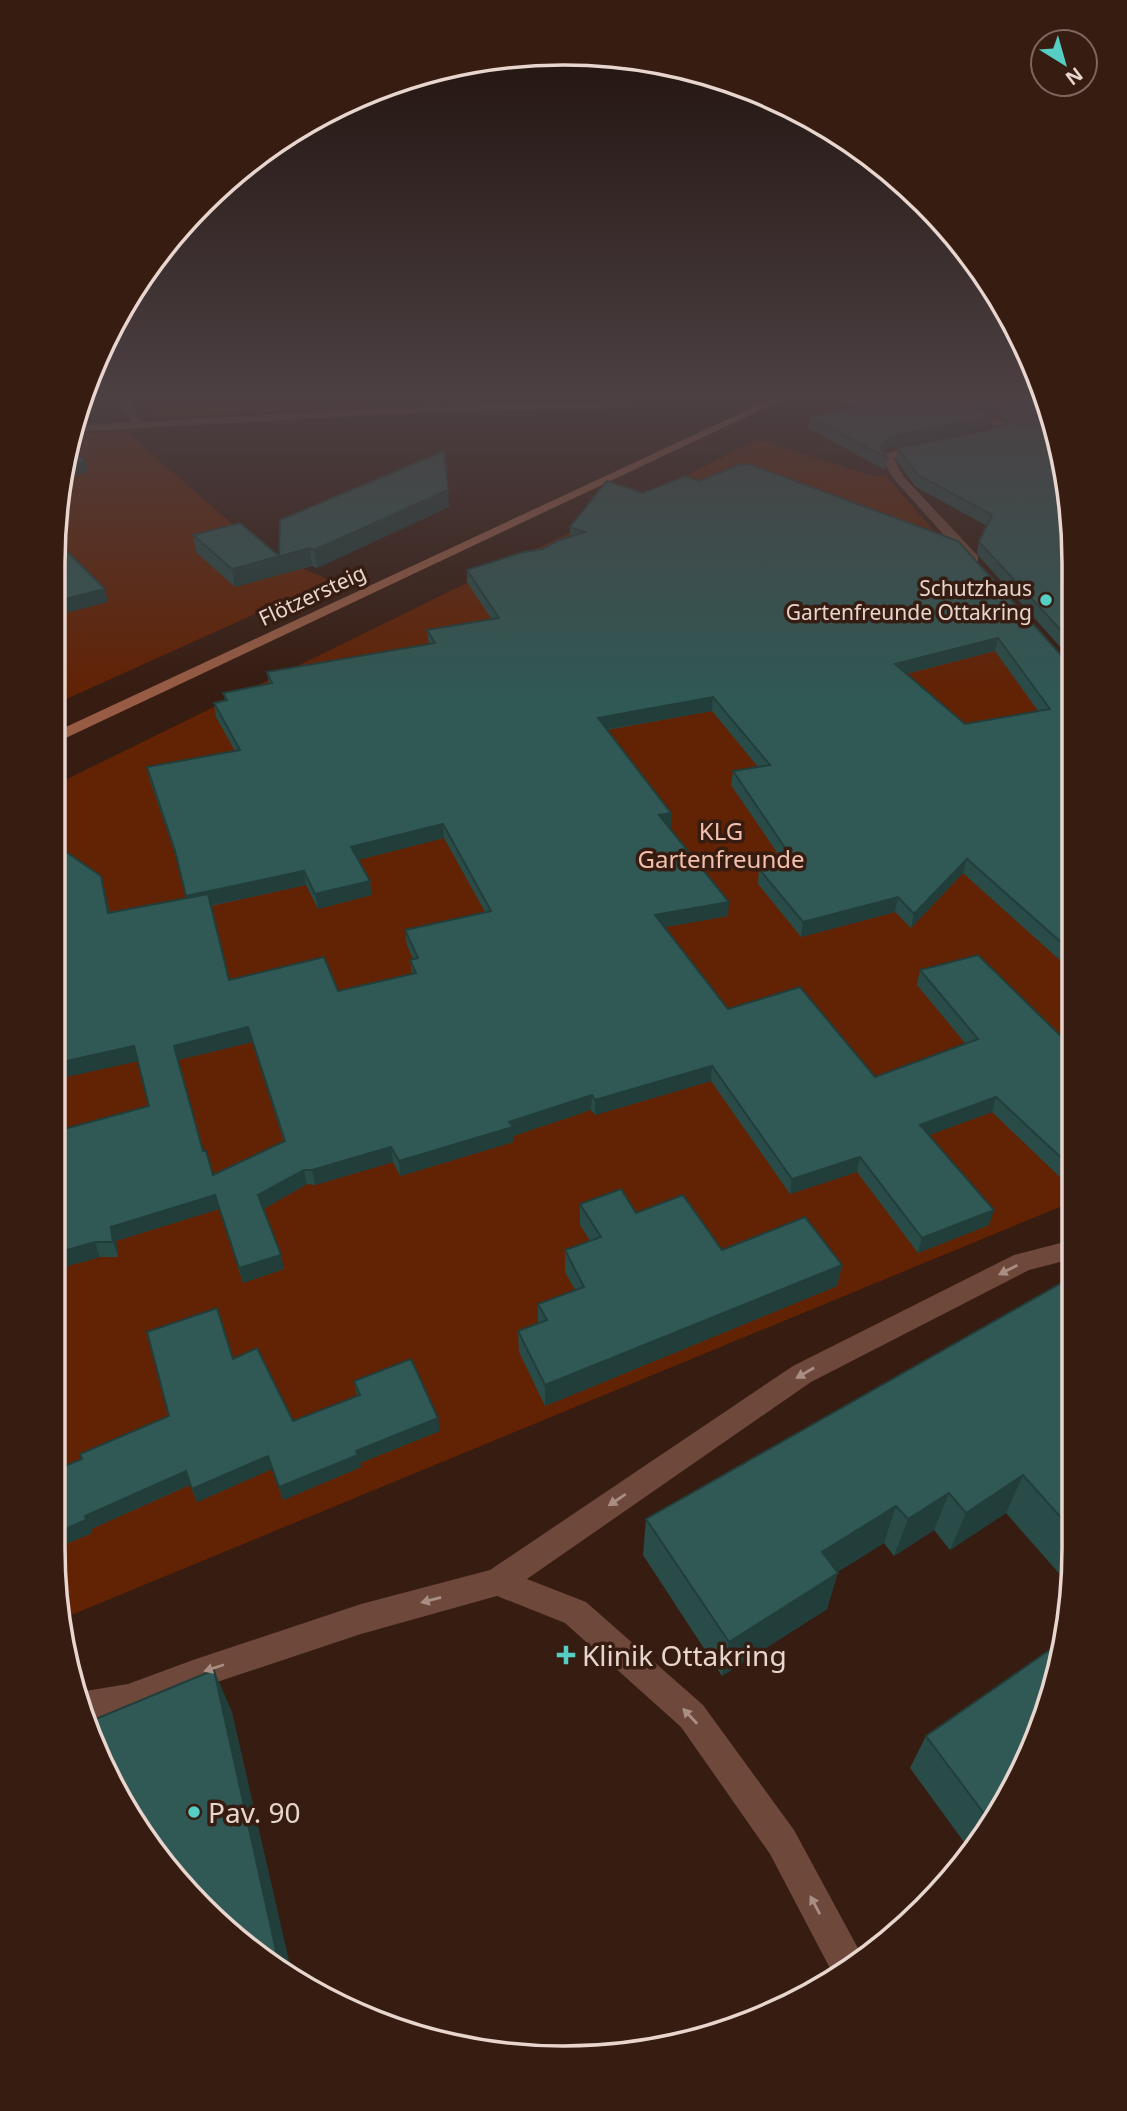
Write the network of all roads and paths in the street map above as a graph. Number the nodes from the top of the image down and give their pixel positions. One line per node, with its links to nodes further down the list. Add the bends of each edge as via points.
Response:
1 (569, 498): 4 (main road, Flötzersteig)
2 (917, 498): 3 (street)
3 (979, 566)
4 (65, 733)
5 (1062, 1252): 6 (street, one-way to 6, via 1023,1262 802,1374)
6 (497, 1582): 7 (street, one-way to 7, via 361,1619 128,1700); 8 (street, one-way to 6, via 782,1842 692,1716 575,1612)
7 (90, 1706)
8 (844, 1960)

